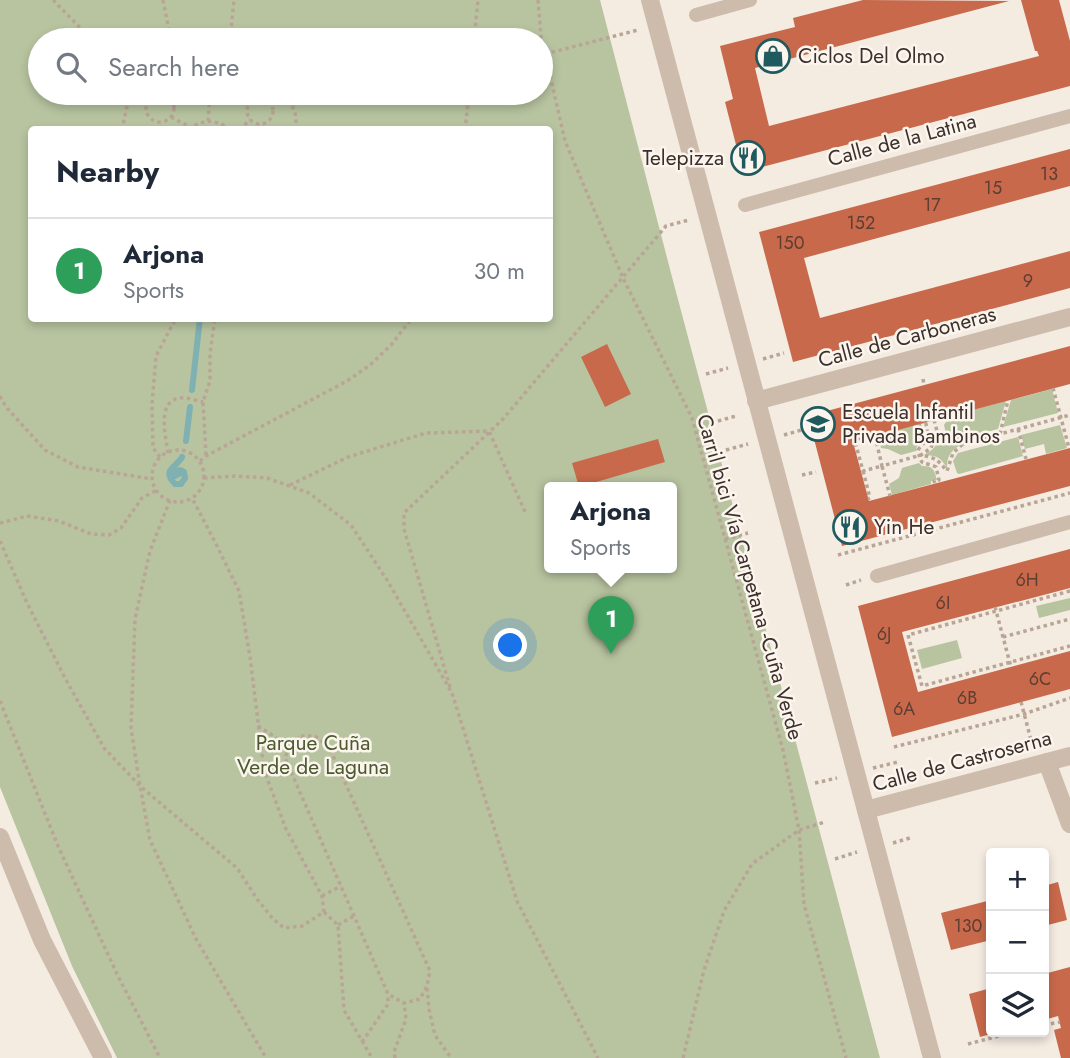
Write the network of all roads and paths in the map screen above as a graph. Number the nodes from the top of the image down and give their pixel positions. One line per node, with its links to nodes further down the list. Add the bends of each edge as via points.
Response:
1 (53, 0): 9 (path)
2 (163, 0): 10 (path)
3 (234, 0): 11 (path)
4 (478, 0): 12 (path)
5 (538, 0): 13 (path, Carril bici Vía Carpetana -Cuña Verde)
6 (649, 0): 52 (street)
7 (750, 0): 8 (street)
8 (696, 15)
9 (80, 28)
10 (169, 28)
11 (231, 28)
12 (475, 28)
13 (540, 28)
14 (639, 29): 15 (path)
15 (553, 52)
16 (553, 89): 38 (path, Carril bici Vía Carpetana -Cuña Verde, via 565,141)
17 (128, 105): 29 (path)
18 (146, 105): 26 (path, via 154,121)
19 (174, 105): 26 (path)
20 (210, 105): 28 (path)
21 (249, 105): 27 (path)
22 (271, 105): 27 (path, via 272,114 265,123)
23 (292, 105): 34 (path)
24 (468, 105): 35 (path)
25 (1070, 116): 36 (street, Calle de la Latina)
26 (171, 117): 30 (path)
27 (250, 119): 33 (path)
28 (208, 121): 31 (path); 32 (path)
29 (123, 126)
30 (187, 126)
31 (194, 126)
32 (226, 126)
33 (244, 126)
34 (297, 126)
35 (465, 126)
36 (746, 205)
37 (689, 220): 38 (path, via 666,226)
38 (623, 278): 62 (path); 102 (path, Carril bici Vía Carpetana -Cuña Verde, via 692,418)
39 (1070, 317): 52 (street, Calle de Carboneras)
40 (174, 322): 75 (path, via 156,356 153,448)
41 (214, 322): 53 (path, via 210,381)
42 (409, 322): 73 (path, via 391,345 347,381)
43 (784, 353): 44 (path)
44 (763, 359)
45 (728, 368): 46 (path)
46 (706, 374)
47 (923, 379): 48 (path)
48 (925, 385)
49 (1054, 388): 56 (path)
50 (0, 396): 85 (path, via 45,450 78,467)
51 (1008, 400): 64 (path)
52 (757, 401): 130 (street)
53 (203, 402): 72 (path, via 179,398 169,404 163,415); 73 (path)
54 (1070, 415): 56 (path)
55 (736, 416): 58 (path)
56 (1061, 418): 61 (path); 70 (path)
57 (934, 420): 63 (path)
58 (718, 421)
59 (919, 424): 74 (path, via 926,424 928,437 918,450)
60 (805, 429): 65 (path)
61 (1018, 429): 64 (path); 76 (path)
62 (489, 431): 87 (path, via 426,433 348,457); 94 (path); 114 (path, via 404,513 404,529)
63 (937, 431): 68 (path, via 950,443); 74 (path, via 931,448)
64 (1000, 434): 68 (path)
65 (783, 435)
66 (875, 436): 78 (path)
67 (748, 444): 71 (path)
68 (963, 444): 80 (path, via 953,453)
69 (854, 445): 79 (path)
70 (1069, 448)
71 (726, 450)
72 (168, 453): 75 (path); 77 (path, via 185,450)
73 (206, 456): 77 (path)
74 (920, 456): 78 (path); 80 (path, via 934,458); 86 (path, via 921,462 936,467 939,480)
75 (160, 457): 85 (path)
76 (1026, 459)
77 (200, 461): 84 (path)
78 (882, 466): 79 (path); 90 (path)
79 (863, 471): 92 (path)
80 (947, 471): 83 (path)
81 (816, 472): 82 (path)
82 (802, 475)
83 (949, 477)
84 (204, 478): 87 (path, via 267,478); 91 (path)
85 (152, 479): 88 (path)
86 (935, 484)
87 (290, 485): 114 (path, via 309,493 351,525)
88 (157, 490): 93 (path); 99 (path, via 142,498 121,528 109,535 27,516)
89 (1070, 493): 96 (path)
90 (890, 496)
91 (192, 498): 93 (path); 119 (path, via 239,591)
92 (868, 499)
93 (170, 500): 129 (path, via 150,551 135,619 131,728)
94 (526, 514)
95 (959, 515): 97 (path)
96 (972, 519): 97 (path); 100 (path)
97 (961, 522): 104 (path)
98 (1070, 522): 105 (street)
99 (0, 523)
100 (975, 527)
101 (748, 533): 102 (path)
102 (725, 539): 133 (path, Carril bici Vía Carpetana -Cuña Verde, via 783,750)
103 (0, 541): 129 (path, via 46,641 104,748)
104 (838, 555)
105 (877, 576)
106 (857, 581): 107 (path)
107 (846, 585)
108 (1070, 591): 109 (path)
109 (996, 609): 111 (path); 113 (path, via 906,636 919,686)
110 (1070, 619): 111 (path)
111 (1003, 637): 113 (path)
112 (1070, 646): 113 (path)
113 (1011, 664)
114 (452, 693): 158 (path, via 517,901)
115 (1070, 698): 118 (path)
116 (0, 701): 153 (path, via 69,869)
117 (1021, 702): 118 (path)
118 (1024, 714): 120 (path); 122 (path)
119 (257, 725): 121 (path); 140 (path, via 264,770 286,829)
120 (1031, 740)
121 (289, 746): 139 (path, via 285,758); 144 (path, via 301,736 316,736 329,747 430,971)
122 (894, 747)
123 (1070, 756): 125 (street, Calle de Castroserna)
124 (898, 762): 126 (path)
125 (1047, 762): 130 (street, Calle de Castroserna); 132 (street)
126 (873, 768)
127 (837, 778): 128 (path)
128 (815, 783)
129 (140, 786): 141 (path, via 237,868 272,919 284,928 302,926); 154 (path, via 150,840 196,939)
130 (866, 810): 161 (street)
131 (825, 822): 133 (path)
132 (1070, 824)
133 (799, 830): 159 (path, via 752,864 724,911); 160 (path, Carril bici Vía Carpetana -Cuña Verde, via 804,904)
134 (0, 837): 152 (street, via 42,940)
135 (913, 837): 136 (path)
136 (893, 843)
137 (857, 852): 138 (path)
138 (835, 859)
139 (341, 886): 140 (path); 142 (path)
140 (322, 896): 141 (path)
141 (324, 912): 143 (path)
142 (354, 916): 143 (path); 145 (path)
143 (338, 925): 150 (path, via 344,1010)
144 (427, 986): 146 (path, via 420,999); 157 (path, via 435,1035)
145 (388, 994): 146 (path); 150 (path, via 388,1004)
146 (404, 1003): 156 (path, via 406,1019)
147 (1060, 1022): 148 (path)
148 (1049, 1024)
149 (995, 1037): 151 (path)
150 (362, 1042): 155 (path)
151 (968, 1044)
152 (103, 1058)
153 (160, 1058)
154 (266, 1058)
155 (372, 1058)
156 (395, 1058)
157 (452, 1058)
158 (598, 1058)
159 (683, 1058)
160 (846, 1058)
161 (932, 1058)

